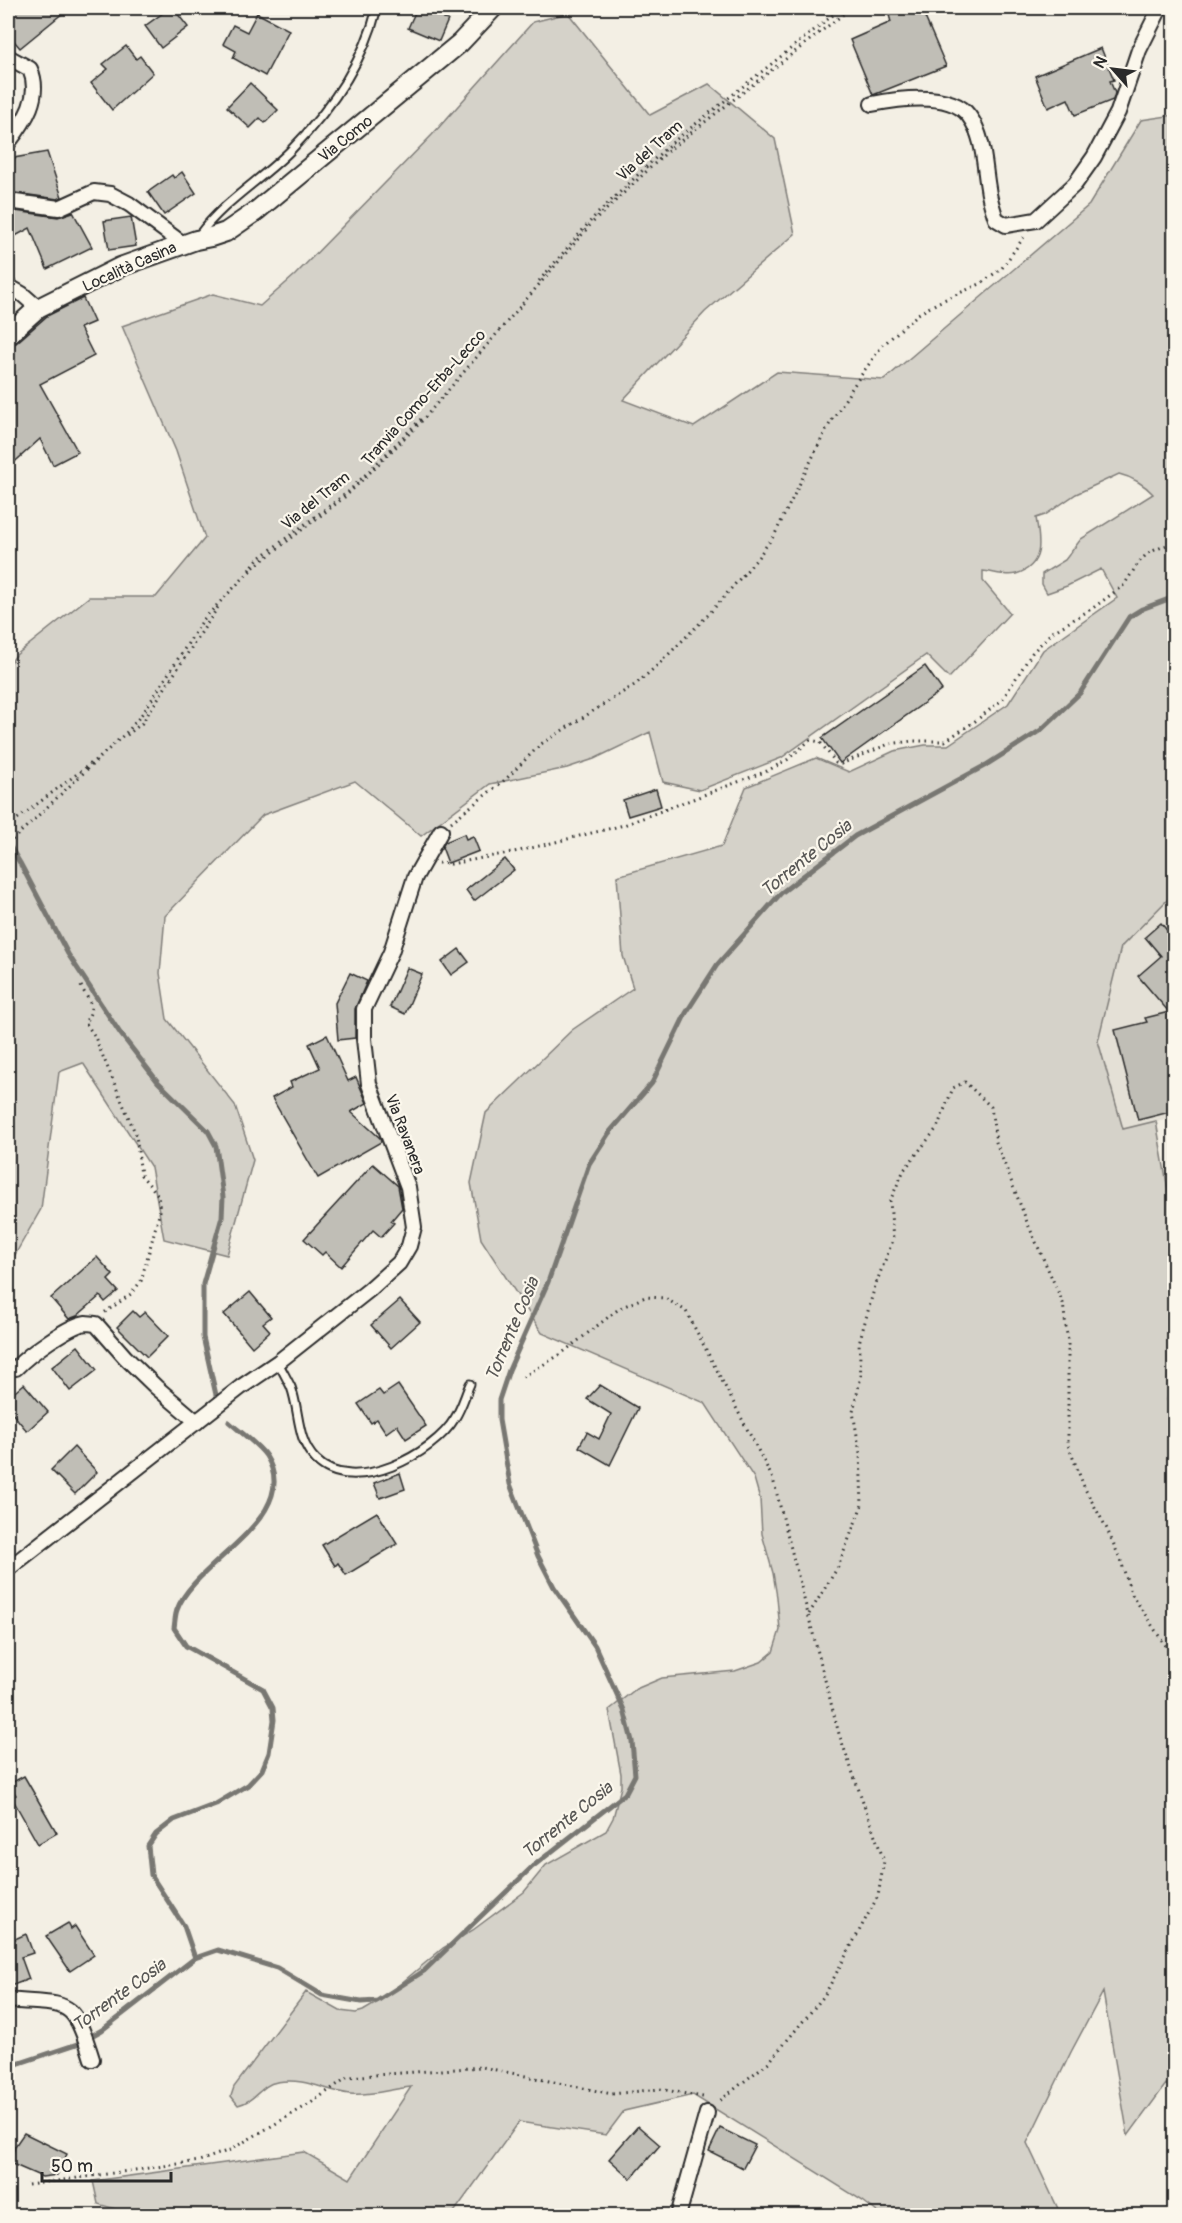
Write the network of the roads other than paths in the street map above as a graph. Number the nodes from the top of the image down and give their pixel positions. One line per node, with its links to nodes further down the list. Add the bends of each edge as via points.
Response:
1 (377, 8): 8 (lane, via 366,46 327,107 290,151)
2 (493, 8): 8 (street, Via Como, via 460,43 255,212 226,232)
3 (1160, 8): 5 (street, via 1139,50 1118,112 1094,157 1075,184 1036,220 1006,225 996,219 981,144 971,119 961,109 936,100)
4 (8, 57): 6 (street, via 30,69 35,87 31,106)
5 (872, 104)
6 (8, 142)
7 (8, 201): 8 (street, Località Casina, via 59,207 94,192 110,194)
8 (189, 242): 10 (street, Località Casina, via 120,267)
9 (8, 286): 10 (street)
10 (38, 309): 11 (street, Località Casina)
11 (8, 335)
12 (441, 831): 13 (street, Via Ravanera, via 414,877 391,952 364,1009 369,1084 408,1187 414,1227 409,1246 399,1263 376,1284)
13 (278, 1362): 15 (lane, via 291,1388 299,1430 307,1446 328,1468 343,1472 371,1474 420,1452 455,1418); 16 (street, Via Ravanera)
14 (16, 1368): 16 (street, via 64,1333 85,1323 96,1324 156,1388)
15 (470, 1384)
16 (197, 1422): 17 (street, Via Ravanera)
17 (8, 1569)
18 (8, 2000): 19 (street, via 62,2005 71,2010 81,2025)
19 (92, 2059)
20 (707, 2113): 21 (street)
21 (678, 2216)

